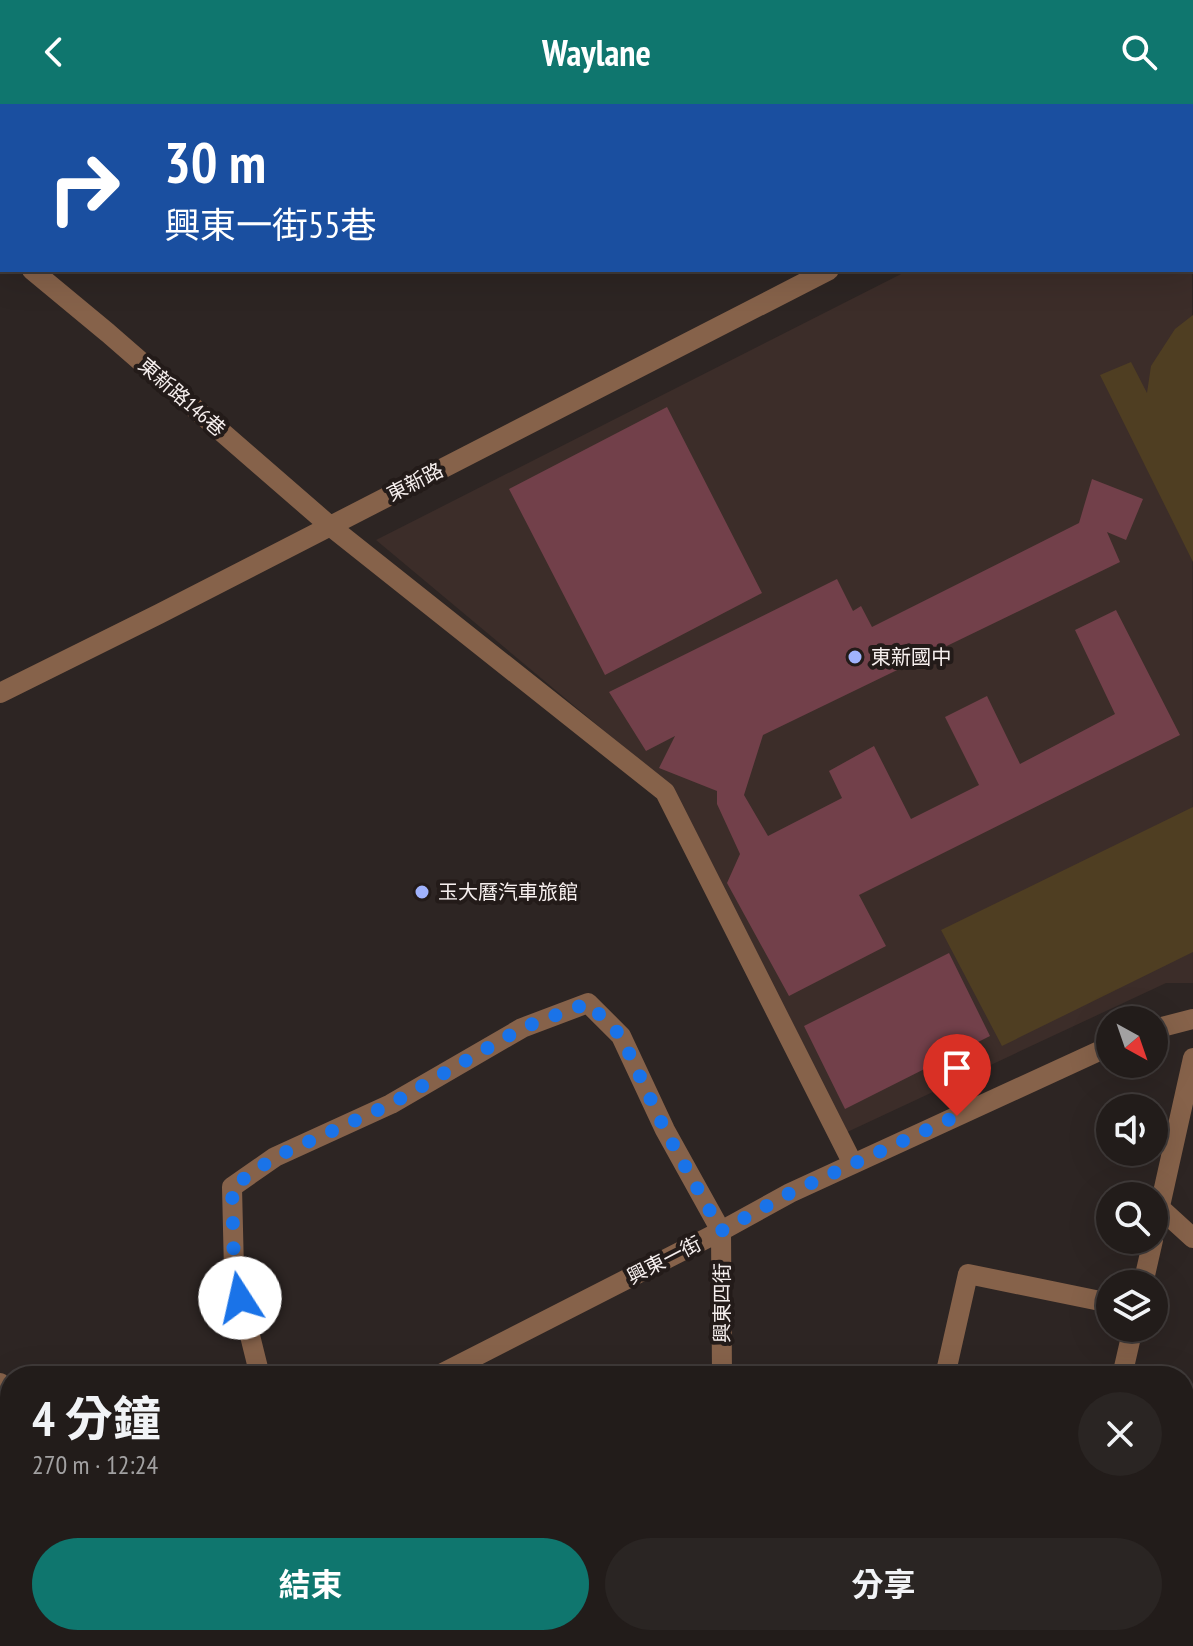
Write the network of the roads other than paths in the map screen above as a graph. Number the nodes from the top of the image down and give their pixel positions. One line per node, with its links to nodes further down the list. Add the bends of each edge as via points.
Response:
1 (34, 272): 3 (street, 東新路146巷)
2 (825, 272): 3 (street, 東新路)
3 (330, 526): 4 (street, 東新路); 9 (street, 東新路146巷, via 665,792)
4 (0, 693)
5 (1193, 1019): 6 (street)
6 (1168, 1025)
7 (1096, 1052): 9 (street, 興東一街)
8 (1193, 1058): 10 (street)
9 (853, 1164): 12 (street, 興東一街)
10 (1166, 1182)
11 (1168, 1215): 13 (street)
12 (721, 1231): 16 (street, via 621,1036 588,1003 522,1028 391,1104 275,1157 232,1187 234,1271); 17 (street, 興東一街); 18 (street, 興東四街)
13 (1193, 1238)
14 (1096, 1300): 19 (street, via 968,1274)
15 (1130, 1342): 20 (street)
16 (258, 1366)
17 (457, 1366)
18 (722, 1366)
19 (947, 1366)
20 (1124, 1366)

